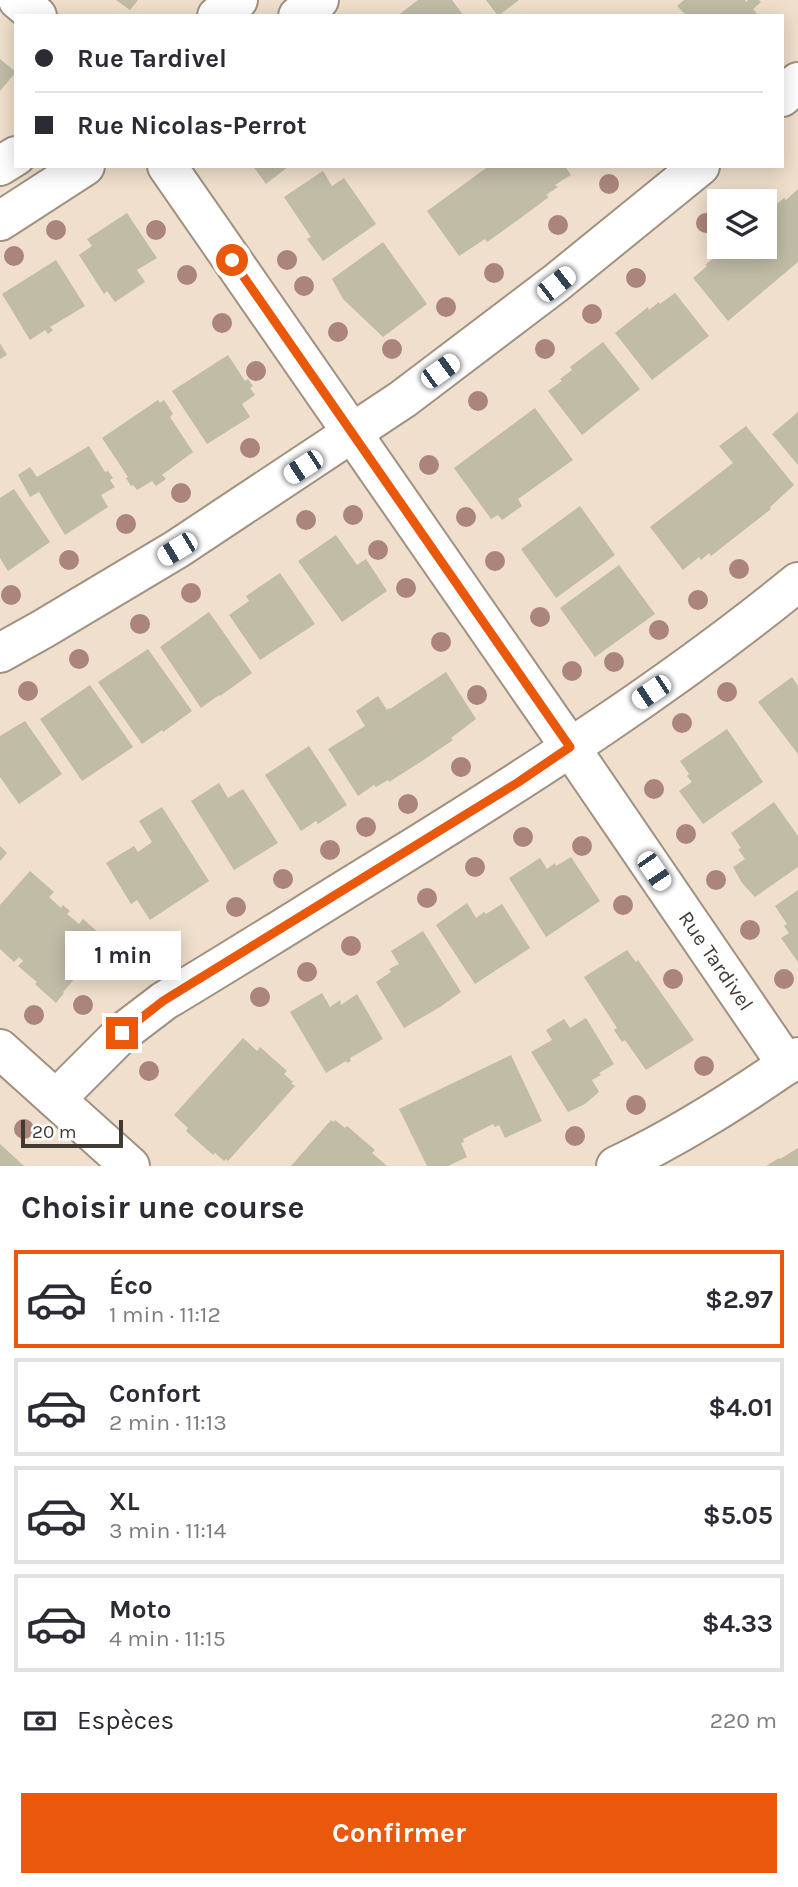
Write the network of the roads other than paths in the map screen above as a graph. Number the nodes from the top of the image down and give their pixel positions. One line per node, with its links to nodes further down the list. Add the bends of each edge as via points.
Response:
1 (18, 0): 4 (street)
2 (238, 0): 5 (street)
3 (318, 0): 6 (street)
4 (35, 14)
5 (220, 14)
6 (300, 14)
7 (798, 82): 8 (street)
8 (784, 95)
9 (82, 168): 12 (street)
10 (168, 168): 13 (street, Rue Tardivel)
11 (698, 168): 13 (street, via 556,284)
12 (0, 220)
13 (352, 434): 15 (street, via 177,549); 16 (street, Rue Tardivel)
14 (798, 582): 16 (street)
15 (0, 653)
16 (570, 747): 18 (street, Rue Tardivel); 19 (street, via 163,1001 122,1033)
17 (0, 1049): 19 (street)
18 (792, 1061): 21 (street, via 686,1130)
19 (55, 1099): 20 (street)
20 (130, 1166)
21 (615, 1166)

